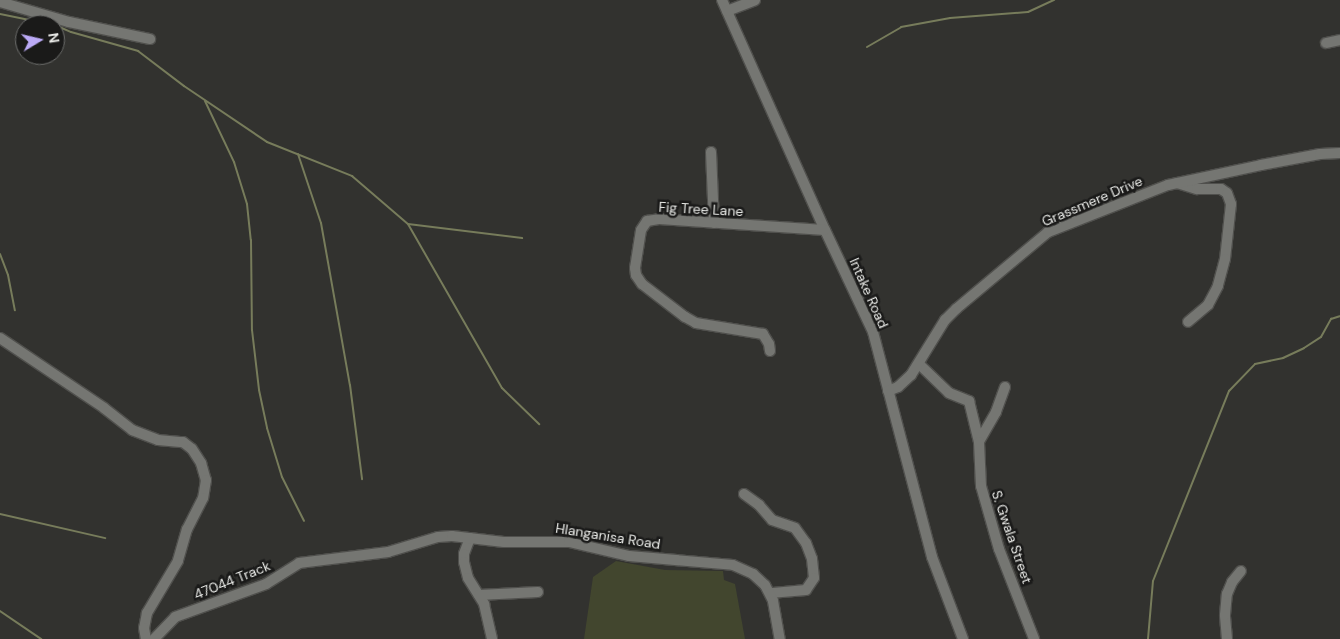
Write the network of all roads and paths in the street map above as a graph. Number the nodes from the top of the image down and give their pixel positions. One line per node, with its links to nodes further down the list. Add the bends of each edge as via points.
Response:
1 (722, 0): 4 (street, Intake Road)
2 (754, 0): 4 (street)
3 (0, 2): 5 (street, via 69,22)
4 (727, 12): 12 (street, Intake Road)
5 (150, 39)
6 (1340, 40): 7 (street)
7 (1326, 42)
8 (711, 152): 11 (street)
9 (1340, 153): 10 (street, Grassmere Drive, via 1320,154)
10 (1176, 183): 13 (street, via 1197,189 1221,189 1227,193 1231,204 1225,259 1218,286 1208,305); 16 (street, Grassmere Drive, via 1039,238 945,320)
11 (714, 223): 12 (street, Fig Tree Lane); 15 (street, Fig Tree Lane, via 648,221 641,230 636,275 642,284 685,317 696,323 763,334)
12 (825, 230): 18 (street, Intake Road, via 870,324)
13 (1188, 322)
14 (0, 338): 27 (street, via 132,430 158,440 183,442 192,449 200,463 206,480 203,498 187,529 178,561 147,613)
15 (770, 351)
16 (919, 364): 18 (street, Grassmere Drive, via 904,383); 19 (street, via 948,393 969,401)
17 (1005, 387): 19 (street, S. Gwala Street, via 996,412)
18 (888, 391): 31 (street, Intake Road, via 932,557)
19 (979, 442): 32 (street, S. Gwala Street, via 983,496 999,549)
20 (744, 494): 25 (street, via 772,520 795,528 812,559 814,578 806,590)
21 (470, 538): 22 (street, Hlanganisa Road, via 438,537); 25 (street, Hlanganisa Road, via 504,542 569,542 629,556 733,565 754,574); 26 (street, via 464,562 468,578)
22 (415, 543): 28 (street, 47044 Track, via 388,552 299,563 266,584 175,617)
23 (1241, 571): 33 (street, via 1227,594)
24 (538, 592): 26 (street)
25 (770, 593): 30 (street, Hlanganisa Road)
26 (479, 594): 29 (street)
27 (146, 639)
28 (154, 639)
29 (492, 639)
30 (780, 639)
31 (963, 639)
32 (1034, 639)
33 (1227, 639)

